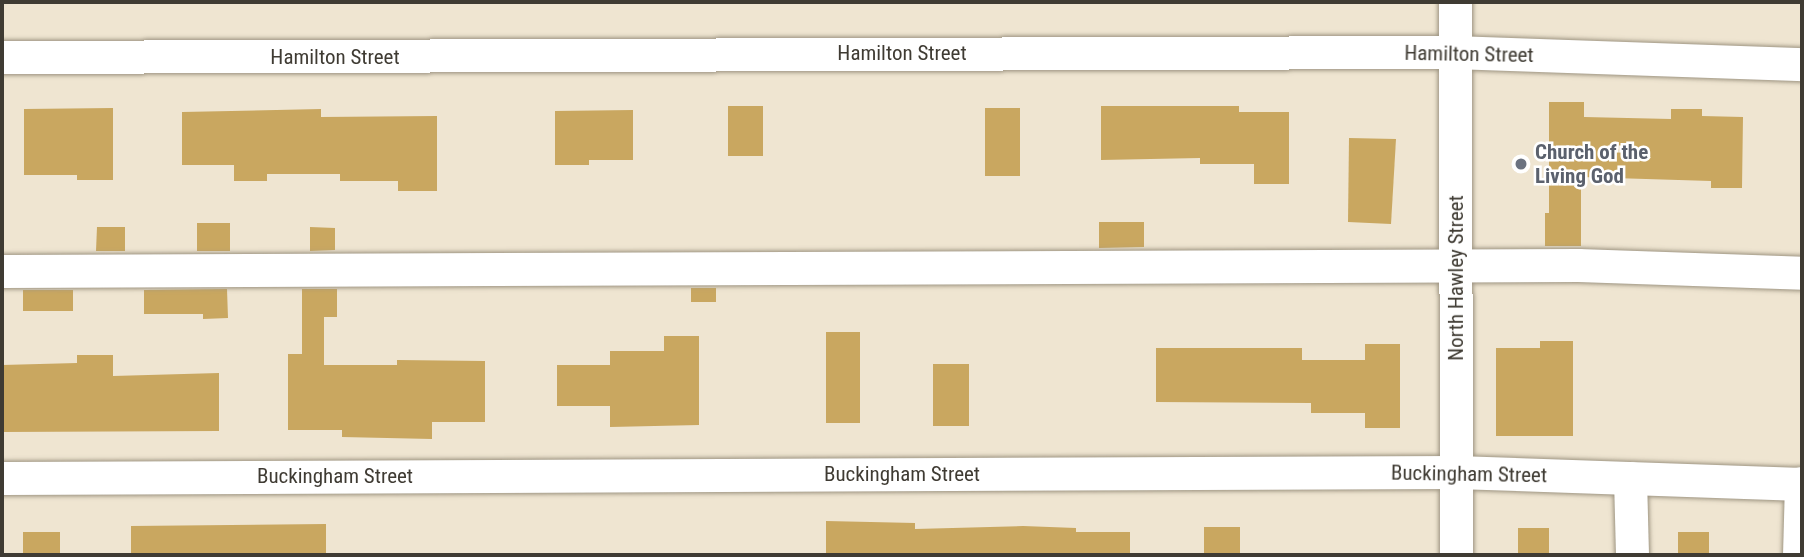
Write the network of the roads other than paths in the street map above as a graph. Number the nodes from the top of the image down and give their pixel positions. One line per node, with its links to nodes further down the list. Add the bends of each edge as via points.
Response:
1 (1455, 2): 2 (street, North Hawley Street)
2 (1455, 52): 3 (street, Hamilton Street); 4 (street, Hamilton Street); 5 (street, North Hawley Street)
3 (2, 57)
4 (1802, 64)
5 (1456, 265): 6 (street); 7 (street); 8 (street, North Hawley Street)
6 (2, 271)
7 (1802, 273)
8 (1456, 472): 9 (street, Buckingham Street); 10 (street, Buckingham Street); 12 (street, North Hawley Street)
9 (2, 478)
10 (1630, 478): 11 (street, Buckingham Street); 13 (street)
11 (1801, 484): 14 (street)
12 (1456, 555)
13 (1632, 555)
14 (1799, 555)

